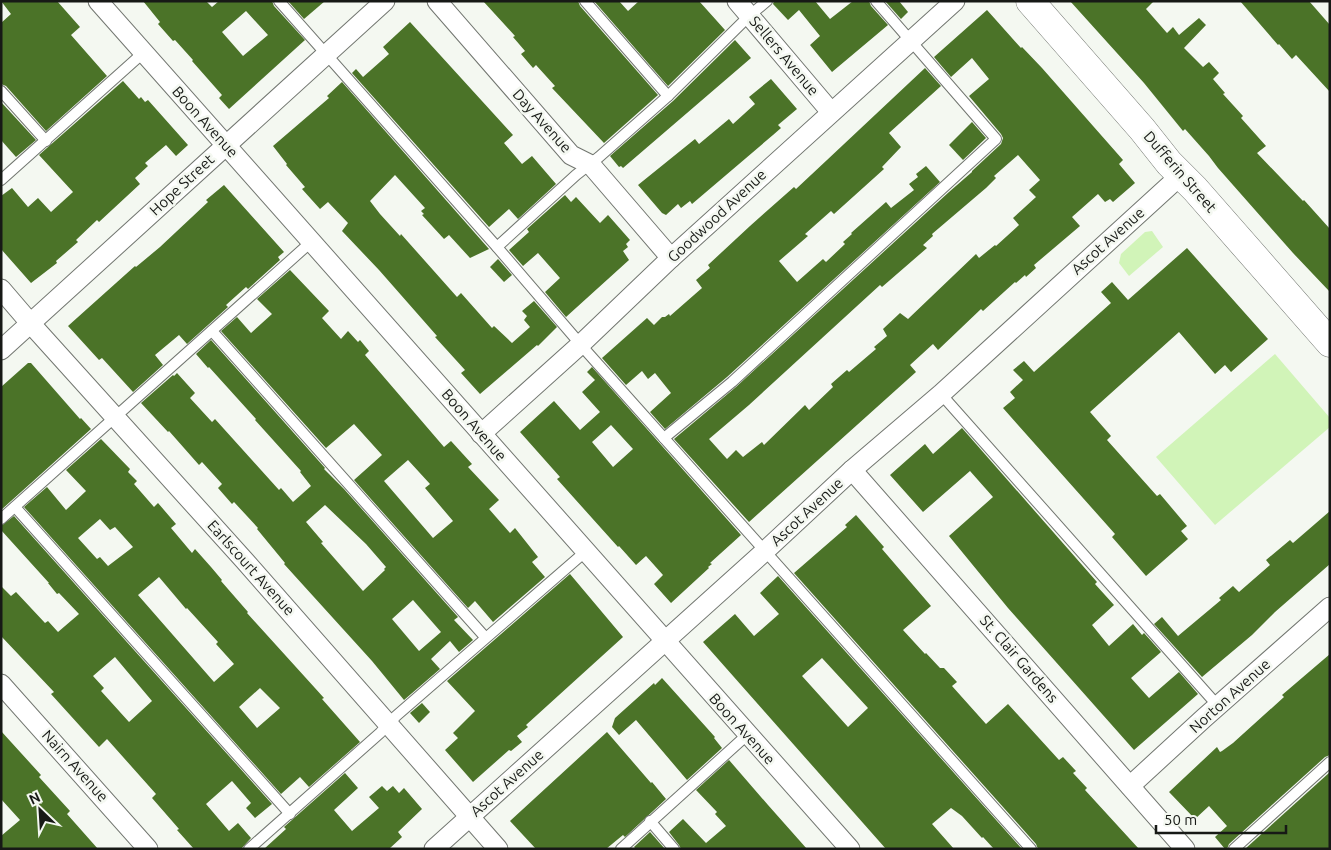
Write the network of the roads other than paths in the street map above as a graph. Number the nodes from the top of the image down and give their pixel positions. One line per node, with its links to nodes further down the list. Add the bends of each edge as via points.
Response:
1 (98, 1): 13 (street, Boon Avenue)
2 (279, 1): 14 (lane)
3 (385, 1): 14 (street, Hope Street)
4 (436, 1): 20 (street, Day Avenue, via 571,156)
5 (585, 1): 16 (lane)
6 (737, 1): 11 (street, Sellers Avenue)
7 (767, 1): 11 (lane)
8 (876, 1): 12 (lane)
9 (955, 1): 12 (street, Goodwood Avenue)
10 (1030, 1): 21 (main road, Dufferin Street)
11 (750, 16): 16 (lane); 17 (street, Sellers Avenue)
12 (910, 42): 17 (street, Goodwood Avenue); 35 (lane, via 996,139 732,382)
13 (143, 52): 18 (lane); 19 (street, Boon Avenue)
14 (327, 55): 19 (street, Hope Street); 24 (lane)
15 (1, 91): 18 (lane)
16 (668, 96): 20 (lane)
17 (831, 112): 25 (street, Goodwood Avenue)
18 (46, 141): 22 (lane)
19 (225, 145): 23 (street, Boon Avenue); 27 (street, Hope Street)
20 (591, 165): 24 (lane); 25 (street, Day Avenue)
21 (1181, 175): 29 (main road, Dufferin Street); 32 (street, Ascot Avenue)
22 (1, 180)
23 (311, 242): 28 (lane); 34 (street, Boon Avenue)
24 (497, 247): 30 (lane)
25 (671, 258): 30 (street, Goodwood Avenue)
26 (1, 289): 27 (street, Earlscourt Avenue)
27 (31, 324): 31 (street, Hope Street); 33 (street, Earlscourt Avenue)
28 (212, 331): 33 (lane); 42 (lane)
29 (1330, 342)
30 (581, 344): 34 (street, Goodwood Avenue); 35 (lane)
31 (1, 350)
32 (941, 394): 36 (street, Ascot Avenue); 45 (lane)
33 (116, 417): 37 (lane); 46 (street, Earlscourt Avenue)
34 (481, 434): 40 (street, Boon Avenue)
35 (664, 438): 39 (lane)
36 (852, 470): 39 (street, Ascot Avenue); 49 (street, St. Clair Gardens)
37 (15, 507): 38 (lane); 50 (lane)
38 (1, 520)
39 (765, 551): 43 (street, Ascot Avenue); 60 (lane)
40 (585, 552): 42 (lane); 43 (street, Boon Avenue)
41 (1330, 607): 45 (street, Norton Avenue)
42 (486, 638): 46 (lane)
43 (664, 641): 47 (street, Boon Avenue); 51 (street, Ascot Avenue)
44 (1, 684): 53 (street, Nairn Avenue)
45 (1218, 706): 49 (street, Norton Avenue)
46 (389, 725): 50 (lane); 51 (street, Earlscourt Avenue)
47 (747, 735): 52 (lane); 59 (street, Boon Avenue)
48 (1330, 762): 62 (lane)
49 (1130, 786): 61 (street, St. Clair Gardens)
50 (290, 814): 54 (lane)
51 (470, 817): 55 (street, Ascot Avenue); 56 (street, Earlscourt Avenue)
52 (650, 822): 57 (lane); 58 (lane)
53 (148, 849)
54 (249, 849)
55 (434, 849)
56 (498, 849)
57 (621, 849)
58 (674, 849)
59 (850, 849)
60 (1031, 849)
61 (1185, 849)
62 (1234, 849)

